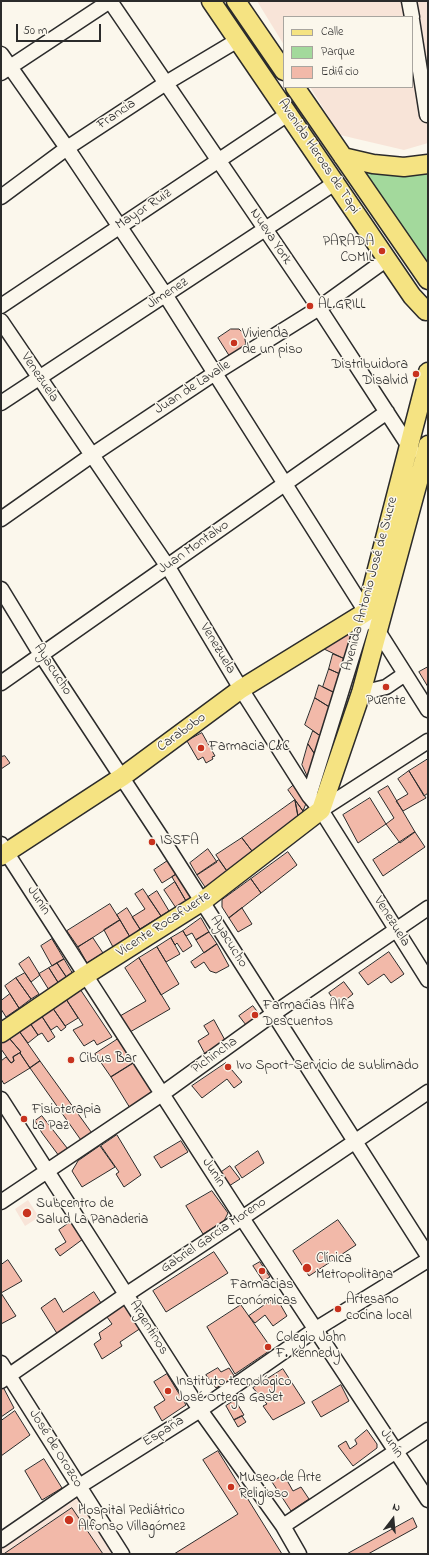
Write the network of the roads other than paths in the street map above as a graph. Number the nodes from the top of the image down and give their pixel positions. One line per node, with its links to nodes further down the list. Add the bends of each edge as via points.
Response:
1 (110, 1): 9 (street); 11 (street, Nueva York)
2 (211, 1): 7 (main road, Avenida Heroes de Tapi)
3 (236, 1): 10 (main road)
4 (409, 1): 5 (street)
5 (412, 16)
6 (413, 24): 14 (street)
7 (238, 40): 11 (street, Francia); 13 (main road, Avenida Heroes de Tapi)
8 (1, 54): 9 (street)
9 (6, 70): 15 (street)
10 (283, 70)
11 (166, 83): 15 (street, Francia); 17 (street, Nueva York)
12 (296, 88): 16 (main road, Avenida Heroes de Tapi)
13 (288, 114): 17 (street, Mayor Ruiz); 19 (main road, Avenida Heroes de Tapi)
14 (427, 115)
15 (67, 148): 20 (street, Francia); 21 (street)
16 (343, 156): 18 (main road, via 373,164 404,167); 24 (main road, Avenida Heroes de Tapi)
17 (219, 161): 21 (street, Mayor Ruiz); 22 (street, Nueva York)
18 (428, 164)
19 (336, 183): 22 (street, Jimenez); 23 (main road, Avenida Heroes de Tapi)
20 (1, 197)
21 (119, 227): 25 (street); 26 (street, Mayor Ruiz)
22 (265, 230): 25 (street, Jimenez); 27 (street, Nueva York)
23 (387, 260): 27 (street, Juan de Lavalle); 28 (main road, Avenida Heroes de Tapi, via 412,296)
24 (425, 275)
25 (166, 296): 31 (street); 32 (street, Jimenez)
26 (1, 306)
27 (319, 308): 31 (street, Juan de Lavalle); 34 (street, Nueva York)
28 (427, 311)
29 (1, 321): 32 (street, Venezuela)
30 (428, 372): 35 (main road, Avenida Antonio José de Sucre)
31 (215, 373): 37 (street, Juan de Lavalle); 39 (street)
32 (39, 378): 33 (street, Jimenez); 37 (street, Venezuela)
33 (1, 403)
34 (387, 412): 35 (street, Nueva York); 39 (street, Juan Montalvo)
35 (408, 444): 38 (street, Nueva York); 43 (main road, Avenida Antonio José de Sucre)
36 (428, 444): 38 (main road, Avenida Antonio José de Sucre)
37 (92, 455): 40 (street, Juan de Lavalle); 41 (street, Venezuela)
38 (425, 471): 44 (main road, Avenida Antonio José de Sucre)
39 (284, 483): 41 (street, Juan Montalvo); 43 (street)
40 (1, 519)
41 (168, 567): 45 (street, Juan Montalvo); 48 (street, Venezuela)
42 (1, 589): 45 (street, Ayacucho)
43 (366, 612): 44 (street); 48 (main road, Carabobo); 53 (street, Avenida Antonio José de Sucre)
44 (378, 632): 46 (street); 49 (main road, Avenida Antonio José de Sucre)
45 (41, 654): 47 (street, Juan Montalvo); 52 (street, Ayacucho)
46 (405, 674): 49 (street, via 386,687); 50 (street)
47 (1, 683)
48 (241, 690): 52 (main road, Carabobo); 53 (street, Venezuela)
49 (361, 693): 54 (main road, Avenida Antonio José de Sucre)
50 (428, 710)
51 (428, 741): 54 (street)
52 (122, 777): 55 (main road, Carabobo); 56 (street, Ayacucho)
53 (309, 796): 54 (street, Venezuela)
54 (321, 810): 56 (main road, Vicente Rocafuerte); 58 (street, Venezuela)
55 (3, 851): 59 (street, Junín)
56 (203, 901): 59 (main road, Vicente Rocafuerte); 61 (street, Ayacucho)
57 (428, 908): 58 (street, Pichincha)
58 (397, 929): 60 (street, Venezuela); 61 (street, Pichincha)
59 (86, 975): 62 (main road, Vicente Rocafuerte); 64 (street, Junín)
60 (428, 980)
61 (273, 1014): 64 (street, Pichincha); 66 (street, Ayacucho)
62 (1, 1033)
63 (428, 1092): 66 (street, Gabriel García Moreno)
64 (162, 1094): 67 (street, Pichincha); 69 (street, Junín)
65 (1, 1099): 67 (street, Argentinos)
66 (354, 1142): 69 (street, Gabriel García Moreno); 70 (street, Ayacucho)
67 (47, 1170): 68 (street, Pichincha); 72 (street, Argentinos)
68 (1, 1202)
69 (242, 1218): 72 (street, Gabriel García Moreno); 73 (street, Junín)
70 (428, 1256)
71 (428, 1260): 73 (street, España)
72 (127, 1294): 75 (street, Gabriel García Moreno); 76 (street, Argentinos)
73 (316, 1329): 76 (street, España); 78 (street, Junín)
74 (1, 1363): 75 (street, José de Orozco)
75 (5, 1378): 79 (street, José de Orozco)
76 (200, 1410): 79 (street, España); 81 (street, Argentinos)
77 (428, 1430): 78 (street)
78 (397, 1452): 80 (street, Junín); 81 (street)
79 (78, 1487): 82 (street, España); 83 (street, José de Orozco)
80 (428, 1500)
81 (283, 1526): 84 (street, Argentinos)
82 (1, 1540)
83 (122, 1554)
84 (299, 1554)

